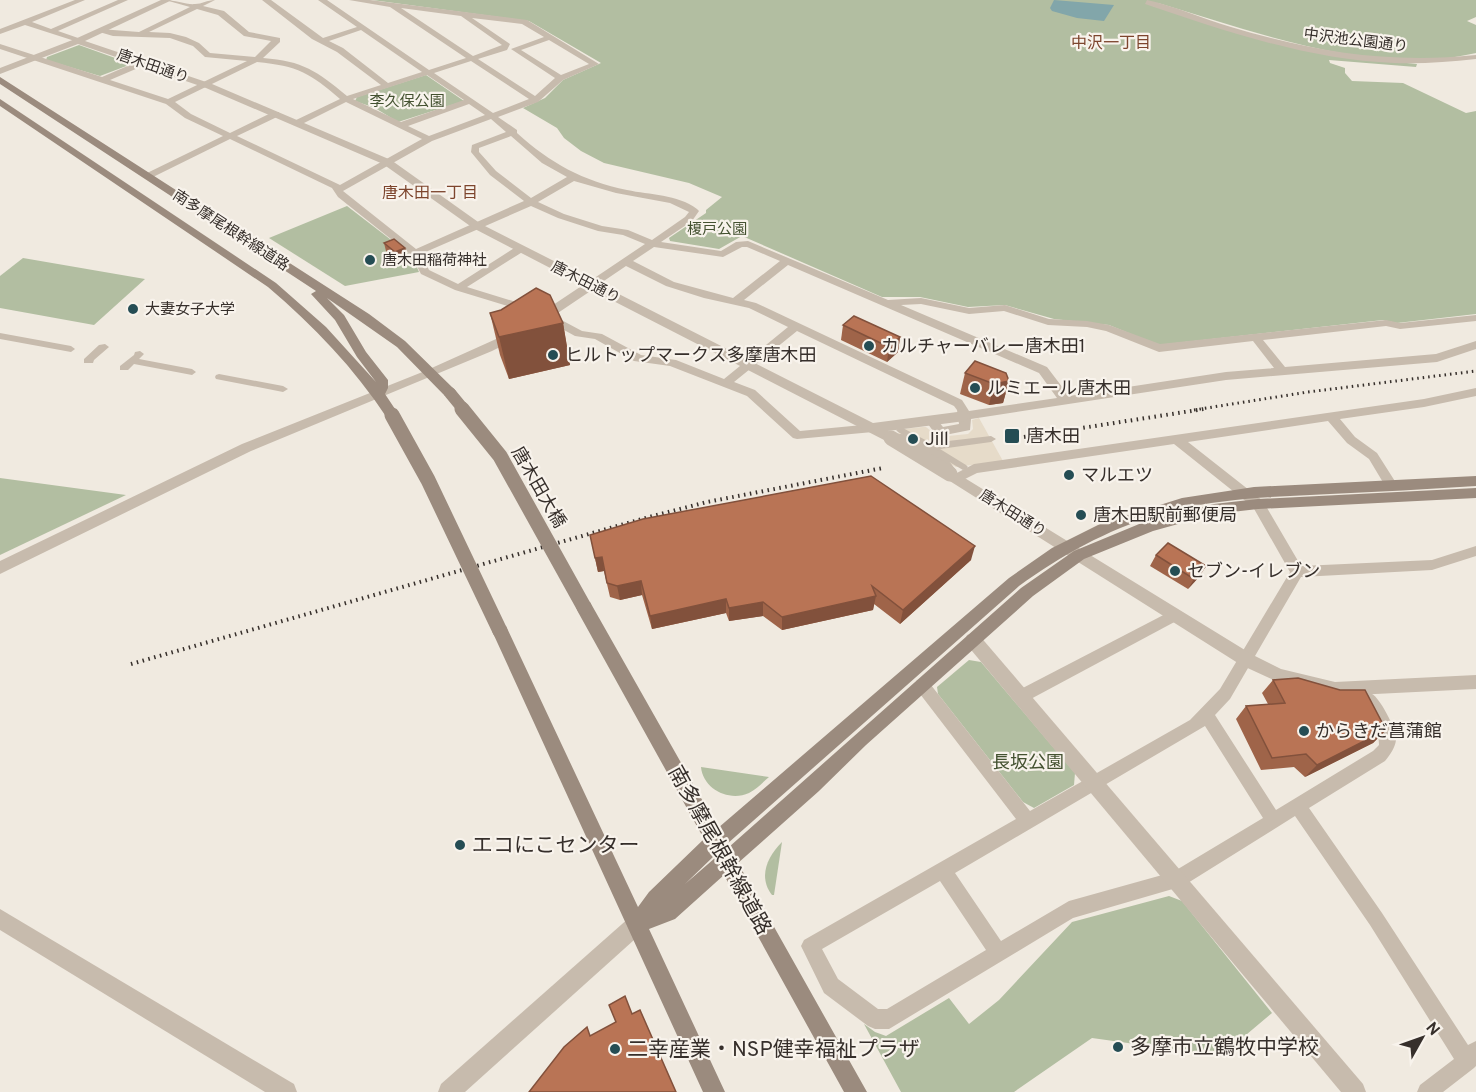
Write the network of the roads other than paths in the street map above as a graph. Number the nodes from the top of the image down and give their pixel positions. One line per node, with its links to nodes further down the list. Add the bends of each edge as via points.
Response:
1 (81, 0): 12 (street)
2 (124, 0): 14 (street)
3 (169, 0): 10 (street); 16 (street)
4 (211, 0): 10 (street)
5 (266, 0): 19 (street)
6 (322, 0): 13 (street)
7 (352, 0): 9 (street)
8 (1148, 2): 22 (street, 中沢池公園通り, via 1280,43 1335,54 1433,62)
9 (389, 4): 11 (street); 24 (street)
10 (196, 7): 17 (street); 25 (street, via 222,13 247,34 277,40)
11 (460, 14): 18 (street, via 524,22); 24 (street, via 506,44)
12 (25, 22): 14 (street); 15 (street)
13 (362, 28): 19 (street); 28 (street)
14 (52, 31): 20 (street)
15 (0, 32)
16 (100, 32): 17 (street); 20 (street)
17 (141, 33): 25 (street, via 177,38 201,47 208,55)
18 (551, 38): 29 (street, via 595,64); 29 (street, via 515,49)
19 (321, 40): 33 (street)
20 (78, 41): 23 (street); 26 (street, 唐木田通り)
21 (0, 46): 23 (street)
22 (1476, 57)
23 (36, 58): 27 (street); 30 (street)
24 (472, 58): 28 (street); 35 (street)
25 (257, 59): 32 (street); 34 (street, via 284,62 316,74)
26 (142, 63): 30 (street); 32 (street, 唐木田通り)
27 (0, 71)
28 (429, 72): 33 (street); 36 (street)
29 (560, 78): 35 (street)
30 (105, 79): 38 (street)
31 (0, 80): 47 (main road, 南多摩尾根幹線道路)
32 (204, 84): 38 (street); 39 (street, 唐木田通り)
33 (387, 86): 34 (street)
34 (346, 99): 41 (street); 42 (street)
35 (536, 100): 40 (street)
36 (470, 101): 40 (street); 42 (street)
37 (0, 102): 79 (main road, 南多摩尾根幹線道路, via 272,285 334,341)
38 (169, 102): 44 (street, via 188,116)
39 (276, 114): 41 (street, 唐木田通り); 44 (street)
40 (492, 116): 43 (street); 45 (street)
41 (297, 123): 46 (street, 唐木田通り)
42 (399, 126): 45 (street)
43 (514, 132): 48 (street, via 547,163); 50 (street, via 475,147 475,152 493,173)
44 (232, 136): 47 (street); 49 (street, via 331,183)
45 (429, 139): 46 (street)
46 (387, 162): 49 (street); 51 (street, 唐木田通り)
47 (148, 176): 57 (main road, 南多摩尾根幹線道路)
48 (574, 177): 50 (street); 52 (street, via 692,208 692,216)
49 (338, 190): 54 (street)
50 (531, 202): 51 (street); 52 (street, via 561,216 625,232)
51 (477, 226): 53 (street, 唐木田通り); 54 (street)
52 (653, 244): 55 (street); 56 (street, via 723,254 747,244)
53 (520, 249): 58 (street, 唐木田通り); 59 (street)
54 (415, 253): 59 (street, via 425,272)
55 (625, 261): 58 (street); 60 (street, via 670,284)
56 (787, 261): 60 (street); 61 (street)
57 (297, 273): 73 (main road, 南多摩尾根幹線道路, via 386,332); 79 (main road, via 340,318 382,380)
58 (591, 285): 62 (street); 69 (street, 唐木田通り)
59 (459, 288): 62 (street)
60 (736, 301): 64 (street)
61 (885, 303): 66 (street, via 921,301 969,311 1005,308 1048,322 1109,328 1159,348); 80 (street, via 1043,370)
62 (545, 316): 73 (street, via 496,344); 75 (street, via 579,334 598,336 638,358 672,363)
63 (1476, 318): 66 (street, via 1400,326 1386,323)
64 (796, 326): 69 (street); 81 (street, via 958,403)
65 (0, 336): 68 (street, via 73,349 92,357)
66 (1256, 338): 71 (street)
67 (1476, 345): 71 (street, via 1430,359)
68 (105, 347)
69 (749, 364): 75 (street); 83 (street, 唐木田通り)
70 (123, 368): 72 (street, via 135,358)
71 (1281, 370): 80 (street, via 1169,383)
72 (192, 372)
73 (431, 372): 78 (main road, 南多摩尾根幹線道路); 79 (street)
74 (219, 377): 76 (street)
75 (725, 384): 83 (street, via 751,393 797,435)
76 (283, 389)
77 (1476, 392): 82 (street)
78 (450, 393): 97 (main road, 唐木田大橋, bridge, via 500,456)
79 (378, 394): 95 (street, via 224,458); 115 (main road, 南多摩尾根幹線道路, bridge, via 428,480)
80 (1066, 401): 81 (street)
81 (965, 416): 83 (street, via 931,420)
82 (1331, 417): 85 (street); 89 (street, via 1351,440 1373,456)
83 (891, 433): 86 (street); 87 (street, 唐木田通り, bridge)
84 (991, 439): 86 (street)
85 (1177, 440): 87 (street); 90 (street)
86 (929, 447): 87 (street)
87 (957, 473): 93 (street, 唐木田通り)
88 (1476, 482): 89 (main road)
89 (1392, 486): 90 (main road)
90 (1246, 493): 92 (street); 93 (main road, via 1170,506 1113,525)
91 (1476, 493): 92 (main road)
92 (1258, 504): 93 (main road, via 1168,520); 96 (street)
93 (1073, 551): 98 (street, 唐木田通り); 99 (main road); 110 (main road, via 1037,564 1005,589)
94 (1476, 551): 96 (street, via 1432,565)
95 (0, 568)
96 (1297, 572): 100 (street)
97 (584, 607): 110 (main road, 南多摩尾根幹線道路)
98 (1175, 615): 100 (street, 唐木田通り); 104 (street)
99 (973, 640): 102 (main road); 104 (street)
100 (1247, 660): 103 (street, 唐木田通り, via 1305,683); 105 (street)
101 (1476, 682): 103 (street, 唐木田通り)
102 (922, 685): 108 (street); 111 (main road)
103 (1364, 689): 107 (street, via 1390,737 1389,747)
104 (1022, 696): 106 (street)
105 (1207, 716): 106 (street); 109 (street)
106 (1096, 783): 108 (street); 113 (street)
107 (1298, 806): 109 (street); 117 (street)
108 (1027, 820): 112 (street)
109 (1274, 821): 113 (street)
110 (715, 842): 111 (main road, 南多摩尾根幹線道路); 115 (main road, via 656,899)
111 (727, 861): 115 (main road, via 668,912); 121 (main road, 南多摩尾根幹線道路)
112 (942, 869): 116 (street); 116 (street, via 810,946 831,986 875,1019 889,1019)
113 (1177, 880): 116 (street, via 1068,910); 122 (street)
114 (0, 919): 118 (street)
115 (637, 924): 119 (street); 120 (main road)
116 (998, 952)
117 (1472, 1055): 123 (street)
118 (286, 1092)
119 (449, 1092)
120 (714, 1092)
121 (856, 1092)
122 (1355, 1092)
123 (1427, 1092)

